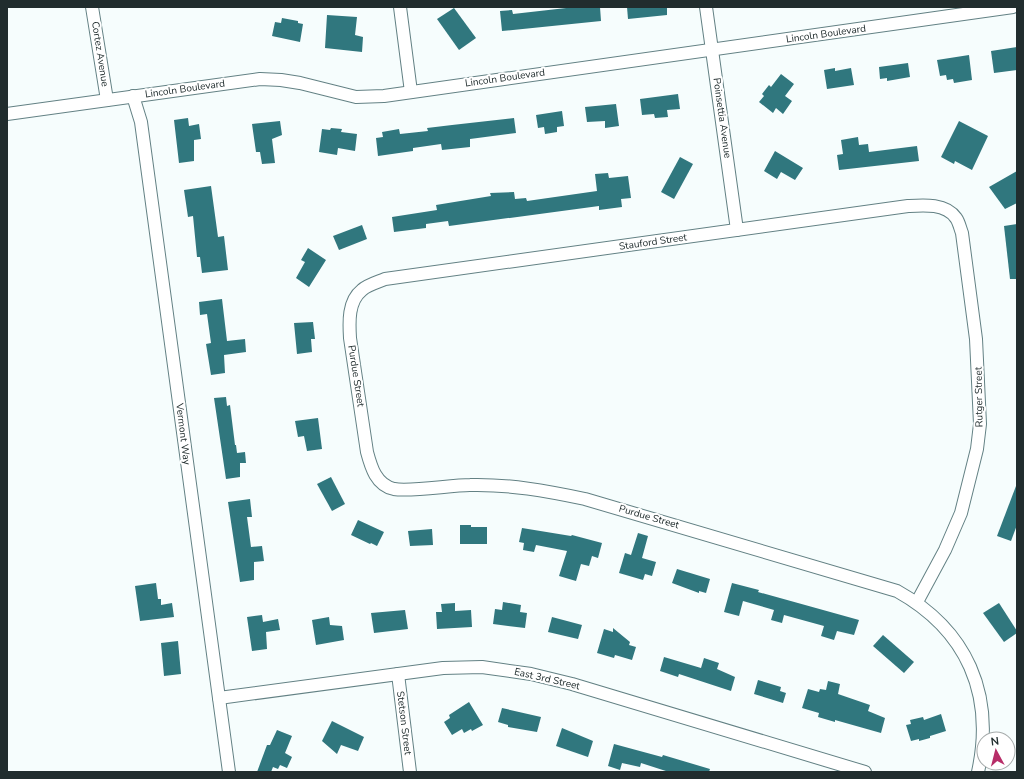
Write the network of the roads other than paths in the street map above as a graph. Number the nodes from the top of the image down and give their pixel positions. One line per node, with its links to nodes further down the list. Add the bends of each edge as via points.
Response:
1 (92, 7): 8 (street, Cortez Avenue)
2 (400, 7): 6 (street)
3 (706, 7): 5 (street, Poinsettia Avenue)
4 (1008, 8): 5 (street, Lincoln Boulevard)
5 (712, 50): 6 (street, Lincoln Boulevard); 11 (street, Poinsettia Avenue)
6 (411, 92): 7 (street, Lincoln Boulevard, via 356,97 300,83 260,79)
7 (133, 96): 8 (street, Lincoln Boulevard); 15 (street, Vermont Way, via 142,130)
8 (108, 100): 9 (street, Lincoln Boulevard)
9 (7, 114)
10 (947, 211): 11 (street, Stauford Street, via 942,207 908,206); 13 (street, Rutger Street, via 956,217 962,233 976,339 980,424 977,449 961,513 945,550)
11 (737, 230): 12 (street, Stauford Street, via 384,279)
12 (361, 290): 13 (street, Purdue Street, via 353,303 349,321 367,452 371,468 380,481 394,489 472,485 533,488 585,498 897,591)
13 (917, 602): 19 (street, Purdue Street, via 935,617 959,645 976,680 983,729)
14 (398, 674): 15 (street, East 3rd Street); 17 (street, Stetson Street); 18 (street, East 3rd Street, via 443,668 482,667 531,674)
15 (219, 698): 16 (street, Vermont Way)
16 (229, 772)
17 (410, 772)
18 (865, 772)
19 (978, 772)

